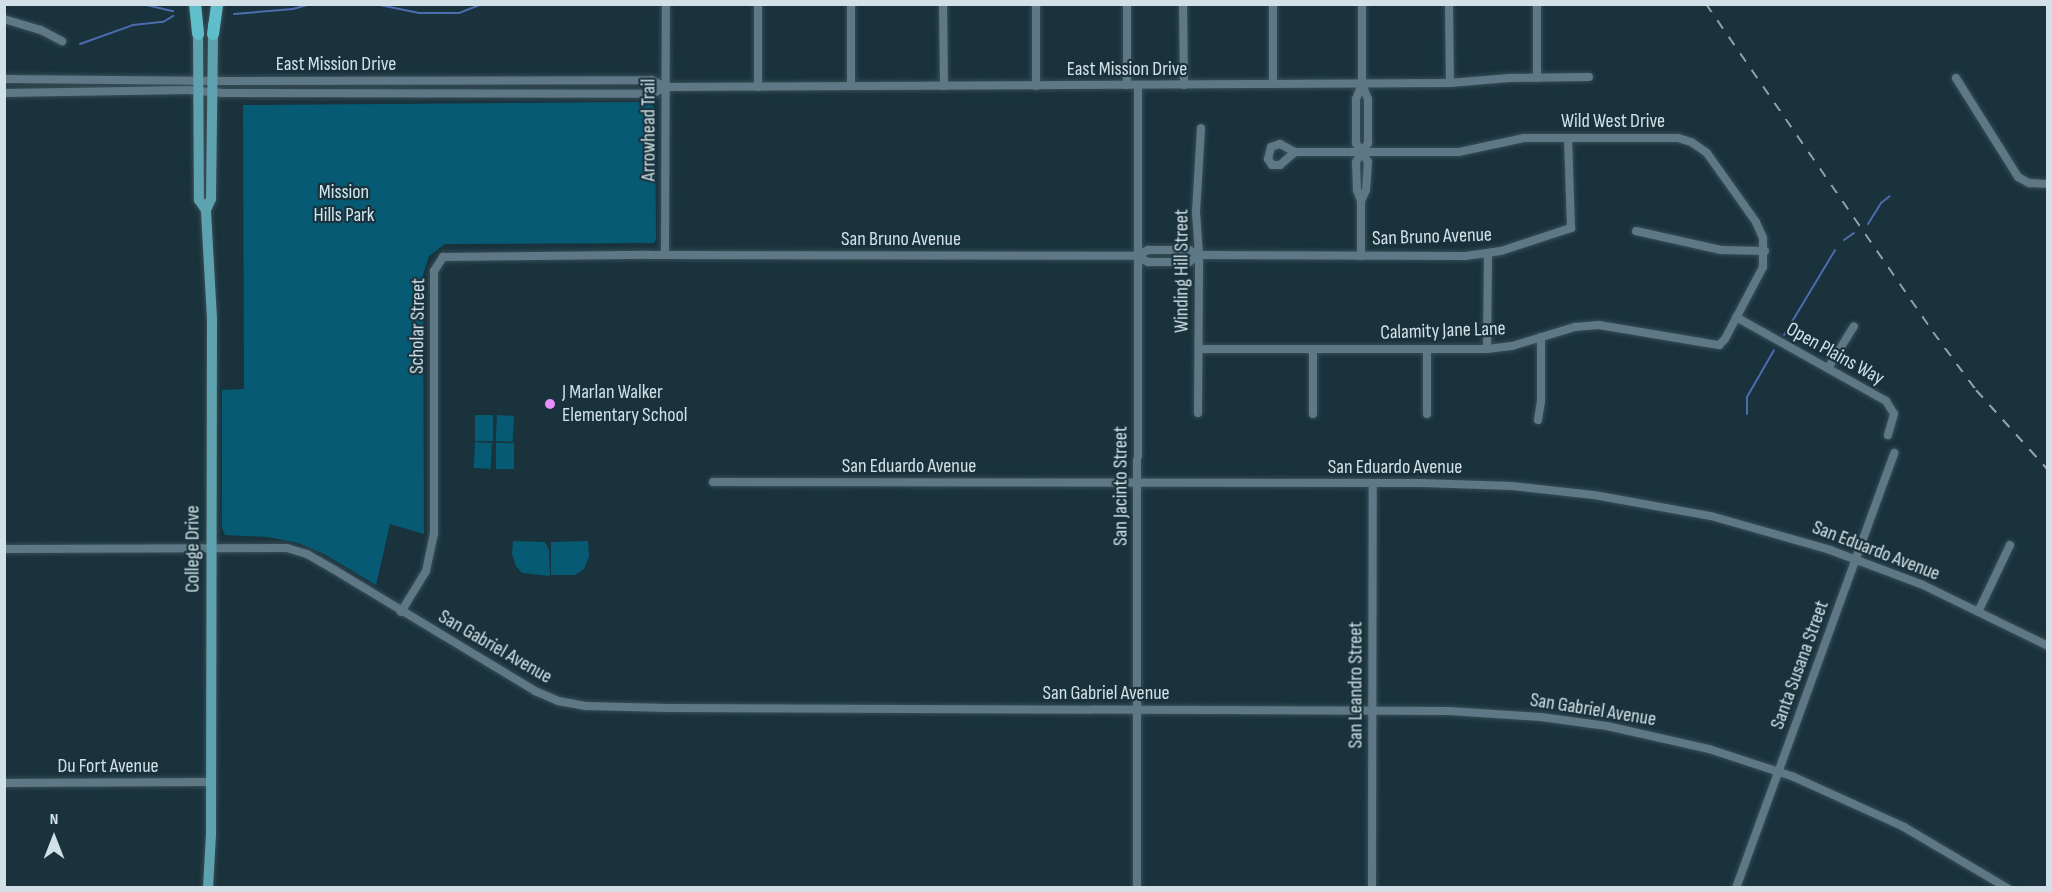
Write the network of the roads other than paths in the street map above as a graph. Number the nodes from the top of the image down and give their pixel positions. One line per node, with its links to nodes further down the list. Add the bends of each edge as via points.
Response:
1 (196, 4): 15 (highway)
2 (215, 4): 16 (highway)
3 (666, 4): 33 (street, Arrowhead Trail)
4 (758, 4): 34 (street)
5 (851, 4): 30 (street)
6 (943, 4): 31 (street)
7 (1036, 4): 32 (street)
8 (1127, 4): 26 (street)
9 (1183, 4): 28 (street)
10 (1273, 4): 24 (street)
11 (1362, 4): 25 (street)
12 (1449, 4): 23 (street)
13 (1537, 4): 19 (street)
14 (4, 19): 17 (street, via 42,30)
15 (198, 34): 29 (main road, College Drive)
16 (213, 34): 22 (main road, College Drive)
17 (62, 41)
18 (1590, 77): 19 (street, East Mission Drive)
19 (1538, 78): 23 (street, East Mission Drive)
20 (1956, 78): 41 (street, via 2018,177 2029,183)
21 (4, 79): 29 (street, East Mission Drive)
22 (213, 81): 29 (street, East Mission Drive); 33 (street, East Mission Drive, via 652,80); 36 (main road, College Drive)
23 (1450, 83): 25 (street, East Mission Drive)
24 (1273, 84): 25 (street, East Mission Drive); 28 (street, East Mission Drive)
25 (1362, 84): 40 (street, via 1356,99 1356,143)
26 (1127, 85): 27 (street, East Mission Drive); 32 (street, East Mission Drive)
27 (1138, 85): 28 (street, East Mission Drive); 48 (street, San Jacinto Street)
28 (1184, 85)
29 (199, 86): 35 (street, East Mission Drive); 36 (street, East Mission Drive); 42 (main road, College Drive, via 199,200)
30 (851, 86): 31 (street, East Mission Drive); 34 (street, East Mission Drive)
31 (944, 86): 32 (street, East Mission Drive)
32 (1036, 86)
33 (665, 87): 34 (street, East Mission Drive); 36 (street, East Mission Drive, via 652,94); 46 (street, Arrowhead Trail)
34 (758, 87)
35 (4, 93)
36 (213, 93): 42 (main road, College Drive, via 211,199)
37 (1202, 128): 47 (street, Winding Hill Street, via 1196,212)
38 (1568, 138): 40 (street, Wild West Drive, via 1524,138 1460,152); 44 (street, Wild West Drive, via 1667,137 1698,146 1756,222); 45 (street, San Bruno Avenue, via 1571,228)
39 (1295, 152): 40 (street, Wild West Drive)
40 (1362, 152): 49 (street, via 1356,162)
41 (2048, 184)
42 (206, 210): 68 (main road, College Drive, via 211,292)
43 (1635, 231): 44 (street, via 1721,250)
44 (1765, 251): 50 (street, via 1760,276)
45 (1488, 254): 49 (street, San Bruno Avenue); 55 (street)
46 (665, 255): 48 (street, San Bruno Avenue); 72 (street, Scholar Street, via 454,255 439,260 434,271 434,534 426,571)
47 (1199, 255): 48 (street, San Bruno Avenue, via 1189,262 1148,262); 49 (street, San Bruno Avenue); 53 (street, Winding Hill Street)
48 (1137, 256): 65 (street, San Jacinto Street)
49 (1361, 256)
50 (1736, 317): 52 (street, Calamity Jane Lane, via 1719,345 1599,325); 57 (street, Open Plains Way)
51 (1854, 326): 57 (street)
52 (1541, 337): 55 (street, Calamity Jane Lane); 61 (street)
53 (1199, 349): 56 (street, Calamity Jane Lane); 58 (street, Winding Hill Street)
54 (1427, 349): 55 (street, Calamity Jane Lane); 56 (street, Calamity Jane Lane); 60 (street)
55 (1487, 349)
56 (1313, 350): 59 (street)
57 (1828, 368): 62 (street, Open Plains Way, via 1891,405 1894,420)
58 (1198, 413)
59 (1313, 414)
60 (1427, 414)
61 (1538, 420)
62 (1888, 435)
63 (1894, 453): 70 (street, Santa Susana Street)
64 (713, 482): 65 (street, San Eduardo Avenue)
65 (1138, 483): 66 (street, San Eduardo Avenue); 74 (street, San Jacinto Street)
66 (1373, 483): 70 (street, San Eduardo Avenue, via 1500,486 1617,498 1735,522); 75 (street, San Leandro Street)
67 (2010, 545): 71 (street)
68 (210, 547): 69 (street, San Gabriel Avenue); 72 (street, San Gabriel Avenue, via 273,546 296,550); 77 (main road, College Drive)
69 (4, 549)
70 (1856, 559): 71 (street, San Eduardo Avenue); 76 (street, Santa Susana Street)
71 (1979, 610): 73 (street, San Eduardo Avenue)
72 (401, 612): 74 (street, San Gabriel Avenue, via 535,691 569,704)
73 (2048, 646)
74 (1137, 710): 75 (street, San Gabriel Avenue); 80 (street, San Jacinto Street)
75 (1372, 710): 76 (street, San Gabriel Avenue, via 1483,712 1586,723 1678,741); 81 (street, San Leandro Street)
76 (1779, 771): 82 (street, Santa Susana Street); 83 (street, San Gabriel Avenue, via 1904,827)
77 (211, 782): 78 (street, Du Fort Avenue); 79 (main road, College Drive)
78 (4, 783)
79 (208, 888)
80 (1137, 888)
81 (1372, 888)
82 (1736, 888)
83 (2007, 888)

